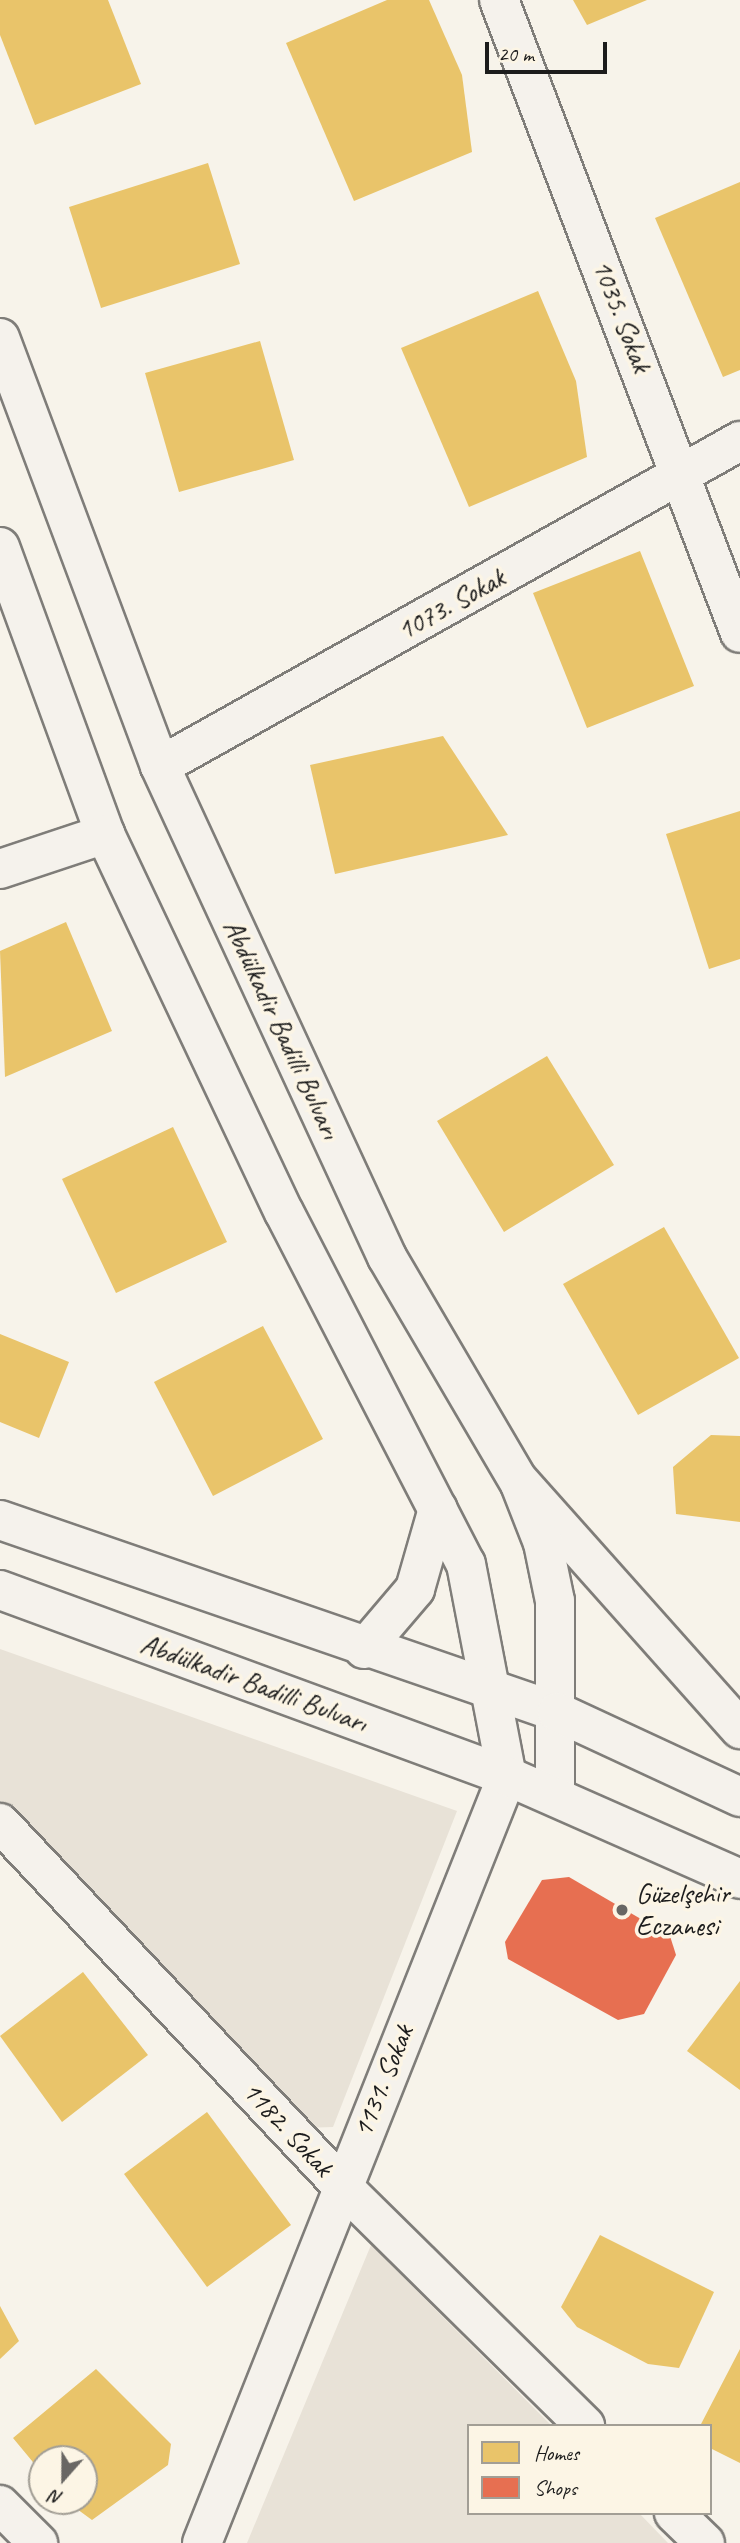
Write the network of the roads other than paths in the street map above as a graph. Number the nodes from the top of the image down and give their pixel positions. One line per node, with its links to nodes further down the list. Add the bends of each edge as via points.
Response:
1 (499, 0): 4 (main road, 1035. Sokak)
2 (0, 338): 7 (main road, Abdülkadir Badilli Bulvarı)
3 (740, 441): 4 (main road, 1073. Sokak)
4 (682, 475): 6 (main road, 1035. Sokak); 7 (main road, 1073. Sokak)
5 (0, 547): 8 (main road)
6 (740, 633)
7 (160, 766): 10 (main road, Abdülkadir Badilli Bulvarı, via 387,1257)
8 (105, 834): 9 (main road); 11 (main road, via 284,1212)
9 (0, 869)
10 (516, 1476): 16 (main road, Abdülkadir Badilli Bulvarı, via 543,1543 555,1601); 17 (main road)
11 (438, 1509): 14 (main road, via 415,1590); 15 (main road, via 466,1564)
12 (0, 1520): 14 (main road)
13 (0, 1590): 18 (main road, Abdülkadir Badilli Bulvarı)
14 (364, 1649): 15 (main road)
15 (495, 1696): 16 (main road); 18 (main road)
16 (557, 1712): 19 (main road, Abdülkadir Badilli Bulvarı); 20 (main road)
17 (740, 1729)
18 (507, 1776): 19 (main road, Abdülkadir Badilli Bulvarı); 23 (main road, 1131. Sokak)
19 (555, 1794): 22 (main road, Abdülkadir Badilli Bulvarı)
20 (740, 1797)
21 (0, 1824): 23 (main road, 1182. Sokak)
22 (740, 1879)
23 (341, 2185): 24 (main road, 1182. Sokak); 28 (main road, 1131. Sokak)
24 (583, 2424)
25 (0, 2505): 27 (main road)
26 (676, 2515): 29 (main road)
27 (38, 2543)
28 (202, 2543)
29 (705, 2543)

